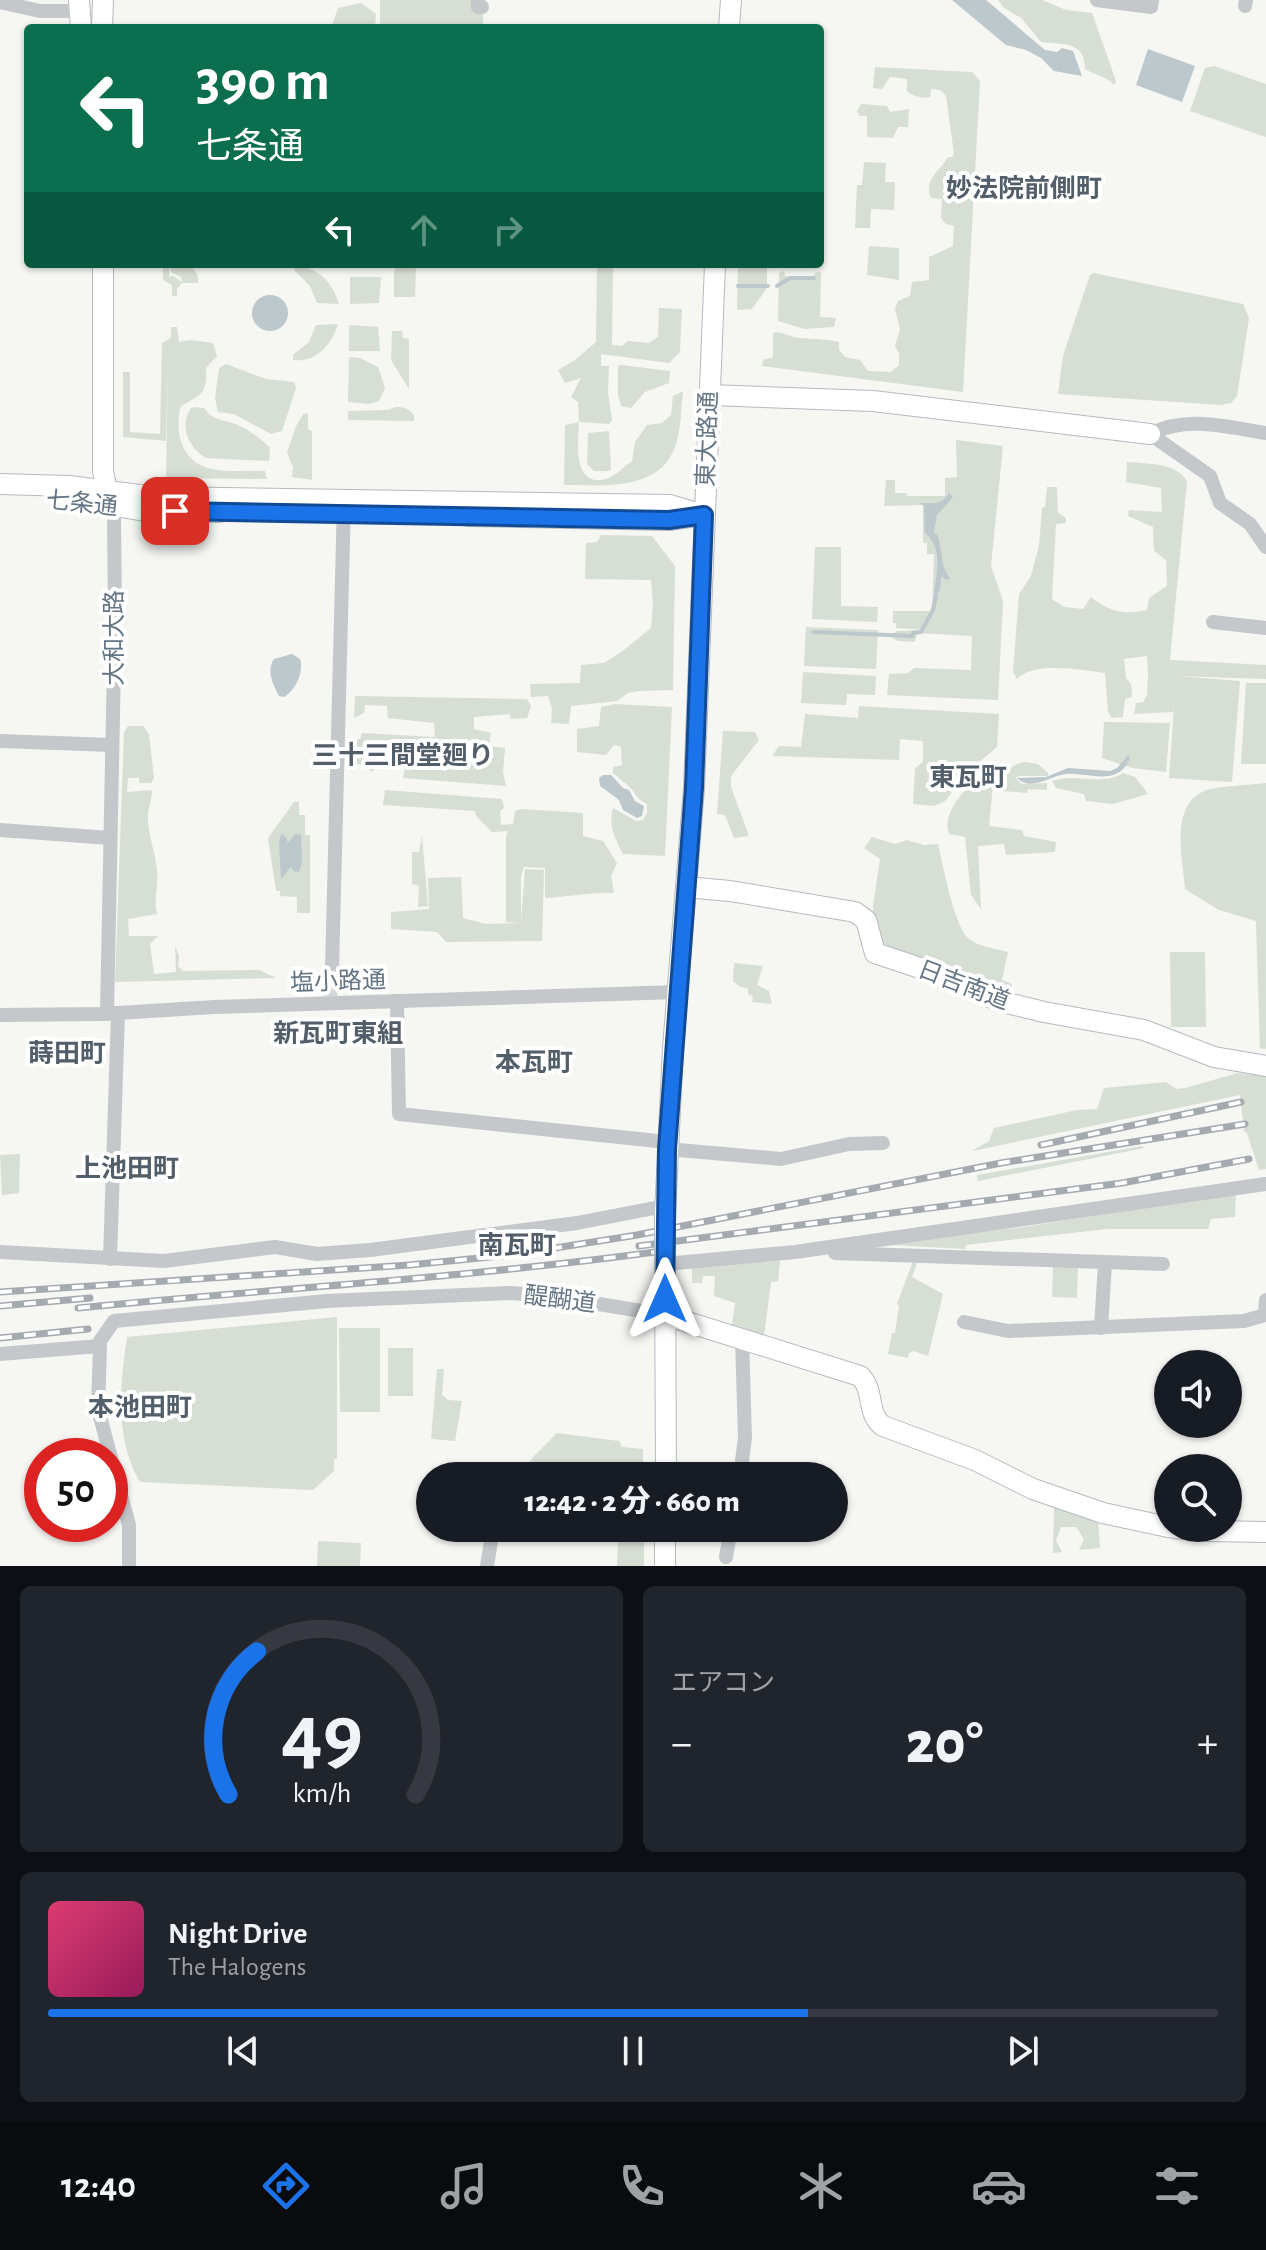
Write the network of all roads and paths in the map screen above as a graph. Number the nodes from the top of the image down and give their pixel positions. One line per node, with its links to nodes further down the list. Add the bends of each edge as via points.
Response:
1 (103, 0): 7 (main road)
2 (731, 0): 8 (main road)
3 (1097, 0): 4 (street, via 1151,7)
4 (1152, 0)
5 (0, 2): 6 (street)
6 (80, 13)
7 (102, 24)
8 (729, 24)
9 (103, 268): 16 (main road, 大和大路, via 103,471)
10 (715, 268): 11 (main road, 東大路通)
11 (709, 406): 13 (main road, via 775,397 873,401); 18 (main road, 東大路通)
12 (1266, 433): 13 (street, via 1195,422)
13 (1150, 434): 19 (street, via 1210,476 1220,503 1250,524)
14 (0, 484): 16 (main road, 七条通, via 69,486)
15 (0, 497): 16 (main road, 七条通)
16 (109, 498): 17 (main road, 七条通); 23 (street, 大和大路, via 114,516)
17 (344, 507): 18 (main road, 七条通, via 670,505); 27 (street)
18 (704, 515): 26 (main road, 東大路通)
19 (1266, 547)
20 (1213, 622): 21 (street)
21 (1266, 628)
22 (0, 741): 23 (street)
23 (112, 745): 25 (street, 大和大路)
24 (0, 830): 25 (street)
25 (110, 838): 30 (street, 大和大路)
26 (686, 887): 28 (main road, 東大路通); 32 (main road, 日吉南道, via 855,912 866,920 875,953 983,995 1144,1030 1214,1057)
27 (332, 969)
28 (677, 992): 29 (street, 塩小路通); 34 (main road, 東大路通)
29 (397, 1001): 30 (street, 塩小路通); 34 (street, via 399,1114)
30 (112, 1013): 31 (street, 塩小路通); 39 (street, 大和大路)
31 (0, 1015)
32 (1266, 1066)
33 (883, 1143): 34 (street, via 849,1144 781,1159)
34 (667, 1146): 36 (main road, 東大路通)
35 (1266, 1184): 38 (street)
36 (665, 1210): 39 (street, via 370,1250 317,1254 275,1247 164,1261); 40 (main road, 東大路通, bridge)
37 (0, 1252): 39 (street)
38 (795, 1252): 40 (street); 41 (street)
39 (110, 1259)
40 (665, 1262): 44 (main road, 東大路通)
41 (1105, 1263): 42 (street); 46 (street)
42 (1163, 1264)
43 (1266, 1300): 46 (street, via 1265,1315 1244,1321)
44 (665, 1315): 47 (main road, 醍醐道); 48 (street, 醍醐道, via 522,1293 373,1299 114,1321); 50 (main road, 東大路通)
45 (964, 1322): 46 (street, via 1008,1331)
46 (1101, 1328)
47 (742, 1339): 51 (street); 52 (main road, 醍醐道, via 863,1378 875,1418 883,1426 975,1460 1033,1489)
48 (100, 1346): 49 (street); 59 (street, via 98,1409 129,1525)
49 (0, 1354)
50 (666, 1462)
51 (742, 1462)
52 (1154, 1524)
53 (1242, 1532): 54 (main road)
54 (1266, 1532)
55 (491, 1542): 60 (street)
56 (665, 1542): 61 (main road)
57 (729, 1542): 58 (street)
58 (726, 1557)
59 (129, 1566)
60 (487, 1566)
61 (665, 1566)

